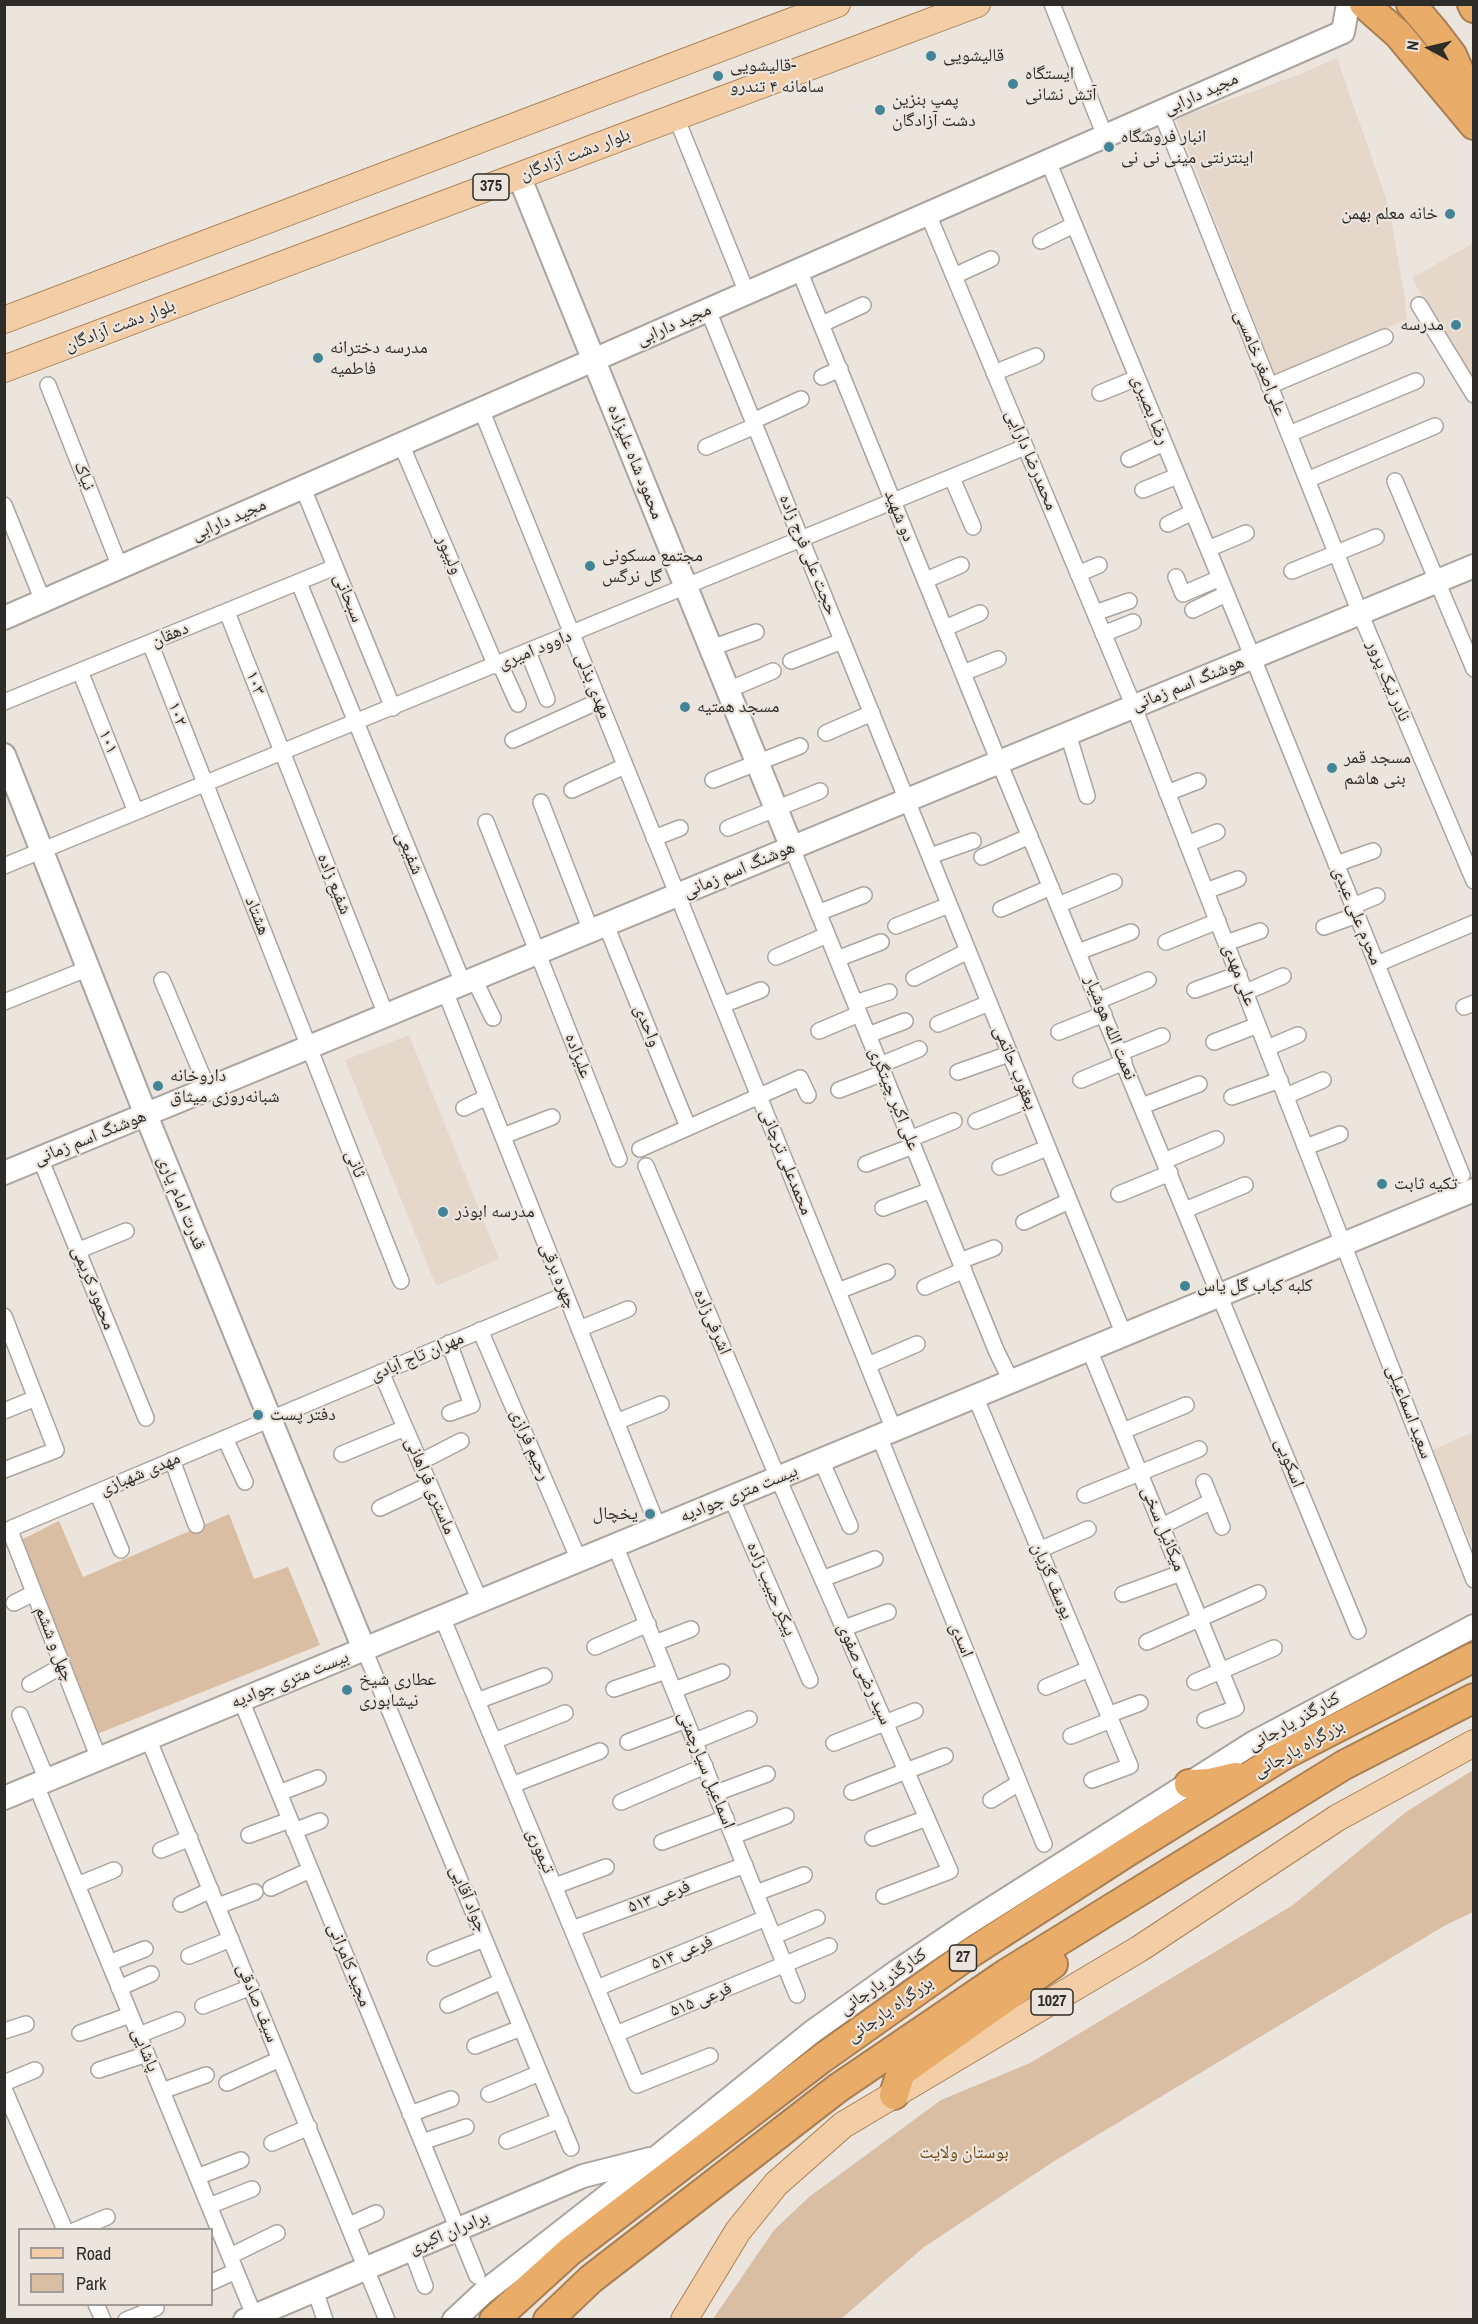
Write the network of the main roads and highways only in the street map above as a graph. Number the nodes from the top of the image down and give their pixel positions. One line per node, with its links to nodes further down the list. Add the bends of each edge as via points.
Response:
1 (837, 4): 7 (main road)
2 (977, 4): 8 (main road, بلوار دشت آزادگان / 375)
3 (1364, 4): 6 (highway, via 1398,34)
4 (1411, 4): 5 (highway, via 1452,55)
5 (1473, 105)
6 (1473, 125)
7 (4, 320)
8 (4, 369)
9 (1473, 1657): 12 (highway, بزرگراه یارجانی / 27)
10 (1473, 1698): 14 (highway, بزرگراه یارجانی / 27, via 1344,1765)
11 (1473, 1743): 15 (main road, 1027, via 1338,1818 1139,1949)
12 (1250, 1776): 13 (highway); 16 (highway, بزرگراه یارجانی / 27, via 972,1952 821,2059 570,2251)
13 (1189, 1784)
14 (1085, 1923): 15 (highway, via 1071,1952 901,2072); 17 (highway, بزرگراه یارجانی / 27, via 838,2088 591,2279)
15 (894, 2095): 18 (main road, 1027, via 843,2125 776,2184 738,2231)
16 (494, 2319)
17 (548, 2319)
18 (684, 2319)

